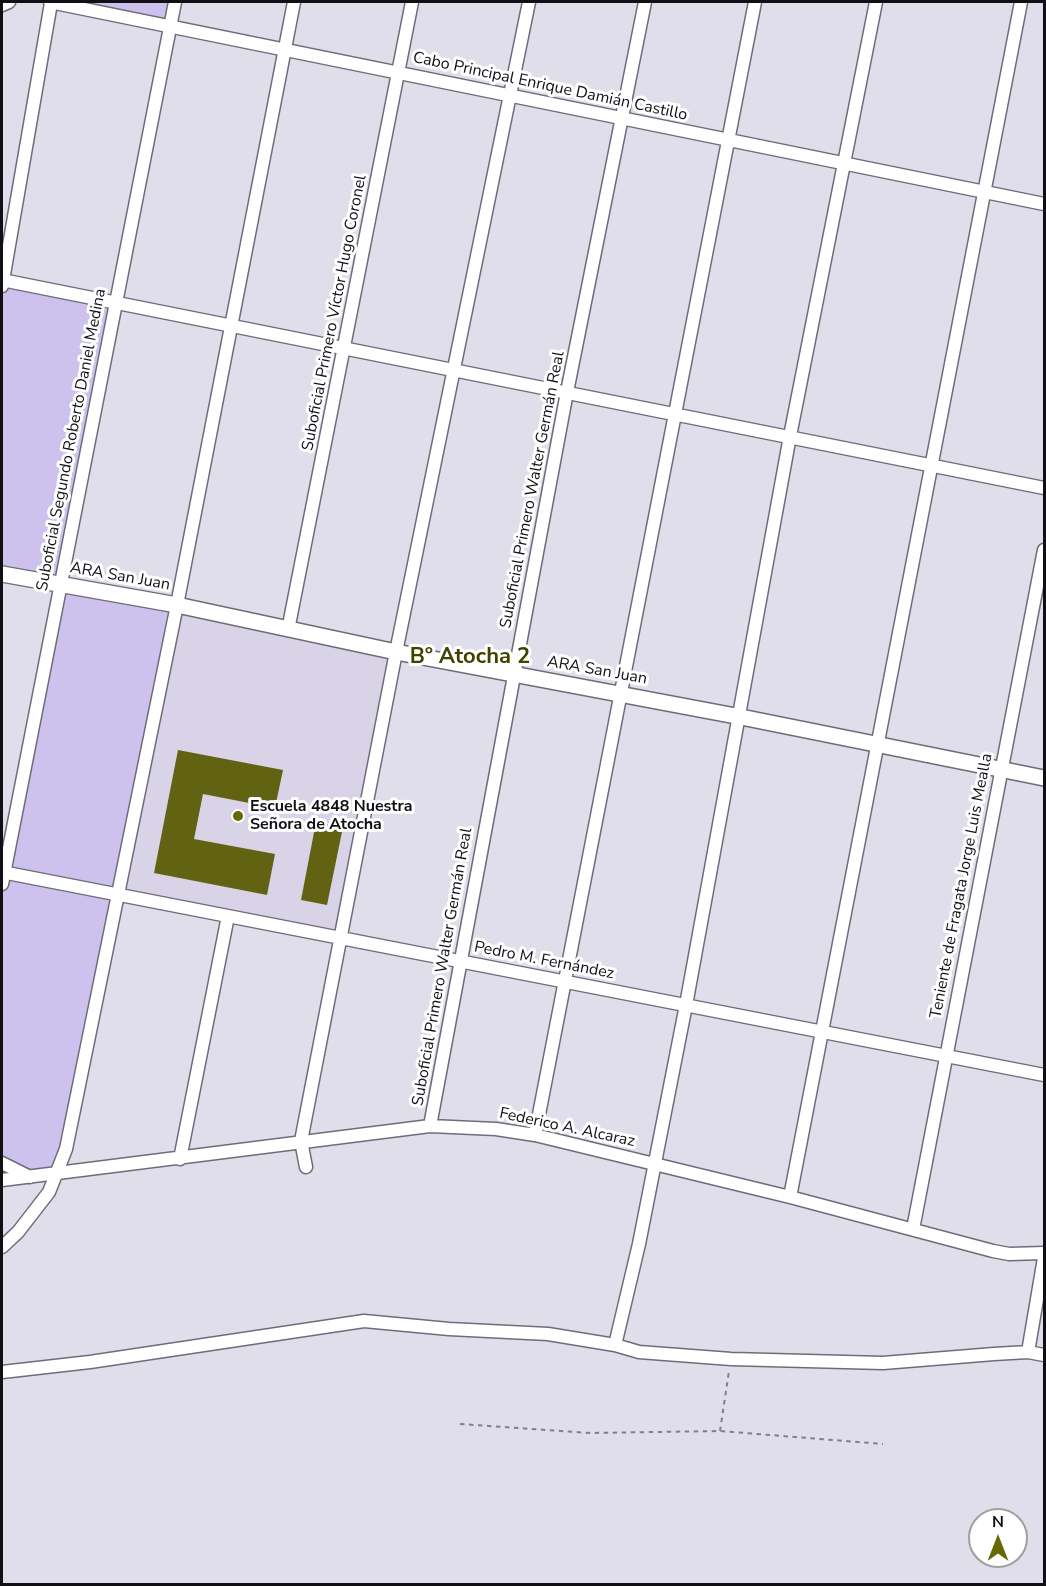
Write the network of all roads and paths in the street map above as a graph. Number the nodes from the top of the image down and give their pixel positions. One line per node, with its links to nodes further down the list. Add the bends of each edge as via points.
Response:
1 (9, 2): 11 (street)
2 (50, 2): 12 (street, Cabo Principal Enrique Damián Castillo); 21 (street)
3 (175, 2): 12 (street, Suboficial Segundo Roberto Daniel Medina)
4 (294, 2): 13 (street)
5 (412, 2): 14 (street, Suboficial Primero Víctor Hugo Coronel)
6 (529, 2): 15 (street)
7 (645, 2): 16 (street, Suboficial Primero Walter Germán Real)
8 (755, 2): 17 (street)
9 (876, 2): 18 (street)
10 (1021, 2): 19 (street)
11 (2, 5)
12 (171, 28): 13 (street, Cabo Principal Enrique Damián Castillo); 22 (street, Suboficial Segundo Roberto Daniel Medina)
13 (286, 50): 14 (street, Cabo Principal Enrique Damián Castillo); 23 (street)
14 (399, 72): 15 (street, Cabo Principal Enrique Damián Castillo); 24 (street, Suboficial Primero Víctor Hugo Coronel)
15 (510, 95): 16 (street, Cabo Principal Enrique Damián Castillo); 25 (street)
16 (621, 119): 17 (street, Cabo Principal Enrique Damián Castillo); 26 (street, Suboficial Primero Walter Germán Real)
17 (727, 141): 18 (street, Cabo Principal Enrique Damián Castillo); 27 (street)
18 (844, 165): 19 (street, Cabo Principal Enrique Damián Castillo); 28 (street)
19 (986, 193): 20 (street, Cabo Principal Enrique Damián Castillo); 29 (street)
20 (1044, 204)
21 (2, 282): 22 (street)
22 (115, 304): 23 (street); 33 (street, Suboficial Segundo Roberto Daniel Medina)
23 (232, 325): 24 (street); 34 (street)
24 (346, 347): 25 (street); 35 (street, Suboficial Primero Víctor Hugo Coronel)
25 (455, 368): 26 (street); 36 (street)
26 (567, 392): 27 (street); 37 (street, Suboficial Primero Walter Germán Real)
27 (676, 414): 28 (street); 38 (street)
28 (790, 436): 29 (street); 39 (street)
29 (932, 464): 30 (street); 40 (street)
30 (1044, 488)
31 (1044, 550): 41 (street, Teniente de Fragata Jorge Luis Mealla)
32 (2, 574): 33 (street, ARA San Juan)
33 (61, 585): 34 (street, ARA San Juan); 43 (street, Suboficial Segundo Roberto Daniel Medina)
34 (177, 605): 35 (street, ARA San Juan); 44 (street)
35 (288, 630): 36 (street, ARA San Juan)
36 (396, 652): 37 (street, ARA San Juan); 46 (street)
37 (514, 674): 38 (street, ARA San Juan); 47 (street, Suboficial Primero Walter Germán Real)
38 (619, 693): 39 (street, ARA San Juan); 48 (street)
39 (741, 717): 40 (street, ARA San Juan); 49 (street)
40 (877, 744): 41 (street, ARA San Juan); 50 (street)
41 (1002, 769): 42 (street, ARA San Juan); 51 (street, Teniente de Fragata Jorge Luis Mealla)
42 (1044, 778)
43 (2, 876): 44 (street, Pedro M. Fernández)
44 (116, 895): 45 (street, Pedro M. Fernández); 60 (street, via 66,1149)
45 (228, 916): 46 (street, Pedro M. Fernández); 56 (street)
46 (342, 939): 47 (street, Pedro M. Fernández); 55 (street)
47 (461, 962): 48 (street, Pedro M. Fernández); 53 (street, Suboficial Primero Walter Germán Real)
48 (565, 982): 49 (street, Pedro M. Fernández); 54 (street)
49 (686, 1005): 50 (street, Pedro M. Fernández); 58 (street)
50 (821, 1032): 51 (street, Pedro M. Fernández); 63 (street)
51 (946, 1056): 52 (street, Pedro M. Fernández); 64 (street, Teniente de Fragata Jorge Luis Mealla)
52 (1044, 1075)
53 (430, 1126): 54 (street, Federico A. Alcaraz); 55 (street, Federico A. Alcaraz)
54 (535, 1135): 58 (street, Federico A. Alcaraz)
55 (301, 1141): 56 (street, Federico A. Alcaraz); 59 (street)
56 (180, 1159): 60 (street, Federico A. Alcaraz)
57 (2, 1163): 61 (street)
58 (653, 1163): 63 (street, Federico A. Alcaraz); 71 (street)
59 (306, 1167)
60 (56, 1173): 61 (street, Federico A. Alcaraz); 65 (street, via 38,1208)
61 (30, 1177): 62 (street, Federico A. Alcaraz)
62 (2, 1180)
63 (790, 1197): 64 (street, Federico A. Alcaraz)
64 (913, 1229): 66 (street, Federico A. Alcaraz, via 1009,1254)
65 (2, 1247)
66 (1044, 1253)
67 (1044, 1258): 68 (street)
68 (1043, 1275): 69 (street)
69 (1037, 1298): 70 (street); 72 (street)
70 (1044, 1317)
71 (615, 1345): 74 (street, via 666,1356); 75 (street, via 515,1331 364,1322)
72 (1028, 1352): 73 (street); 74 (street, via 883,1363)
73 (1044, 1355)
74 (731, 1359): 77 (path)
75 (2, 1372)
76 (460, 1424): 77 (path, via 590,1433)
77 (720, 1431): 78 (path)
78 (883, 1444)

